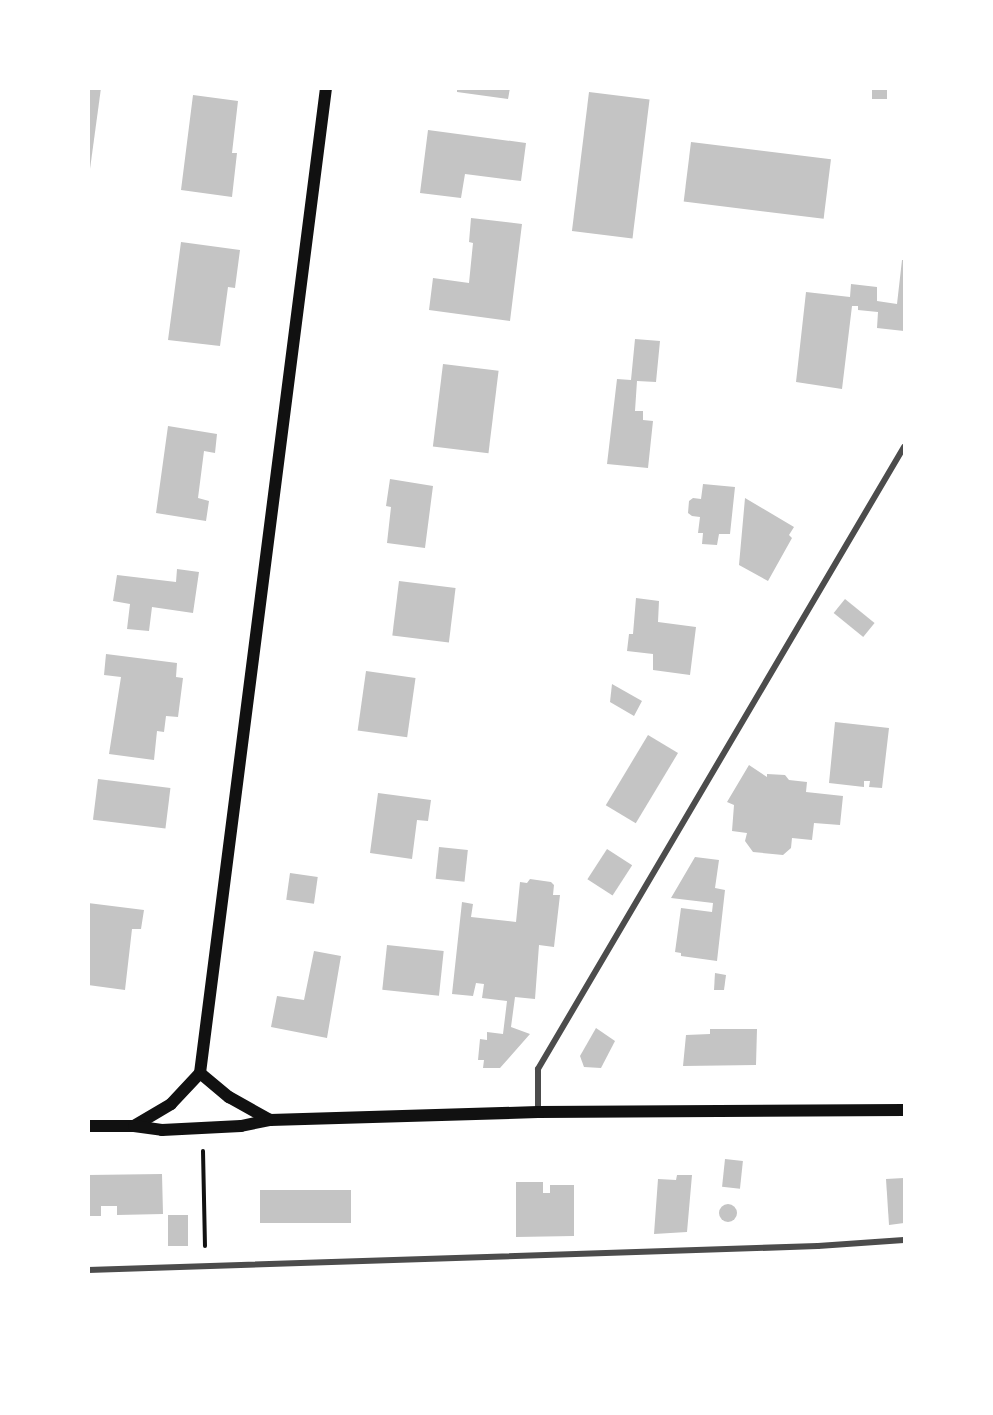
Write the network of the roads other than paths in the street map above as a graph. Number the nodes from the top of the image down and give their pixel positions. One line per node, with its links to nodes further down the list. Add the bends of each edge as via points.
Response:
1 (326, 88): 3 (main road)
2 (904, 447): 5 (street, via 538,1070)
3 (200, 1073): 6 (main road, via 229,1097); 8 (main road, via 171,1104)
4 (904, 1110): 5 (main road)
5 (538, 1112): 6 (main road)
6 (270, 1120): 8 (main road, via 241,1126 162,1131)
7 (88, 1126): 8 (main road)
8 (134, 1126)
9 (904, 1240): 10 (street)
10 (88, 1270)

